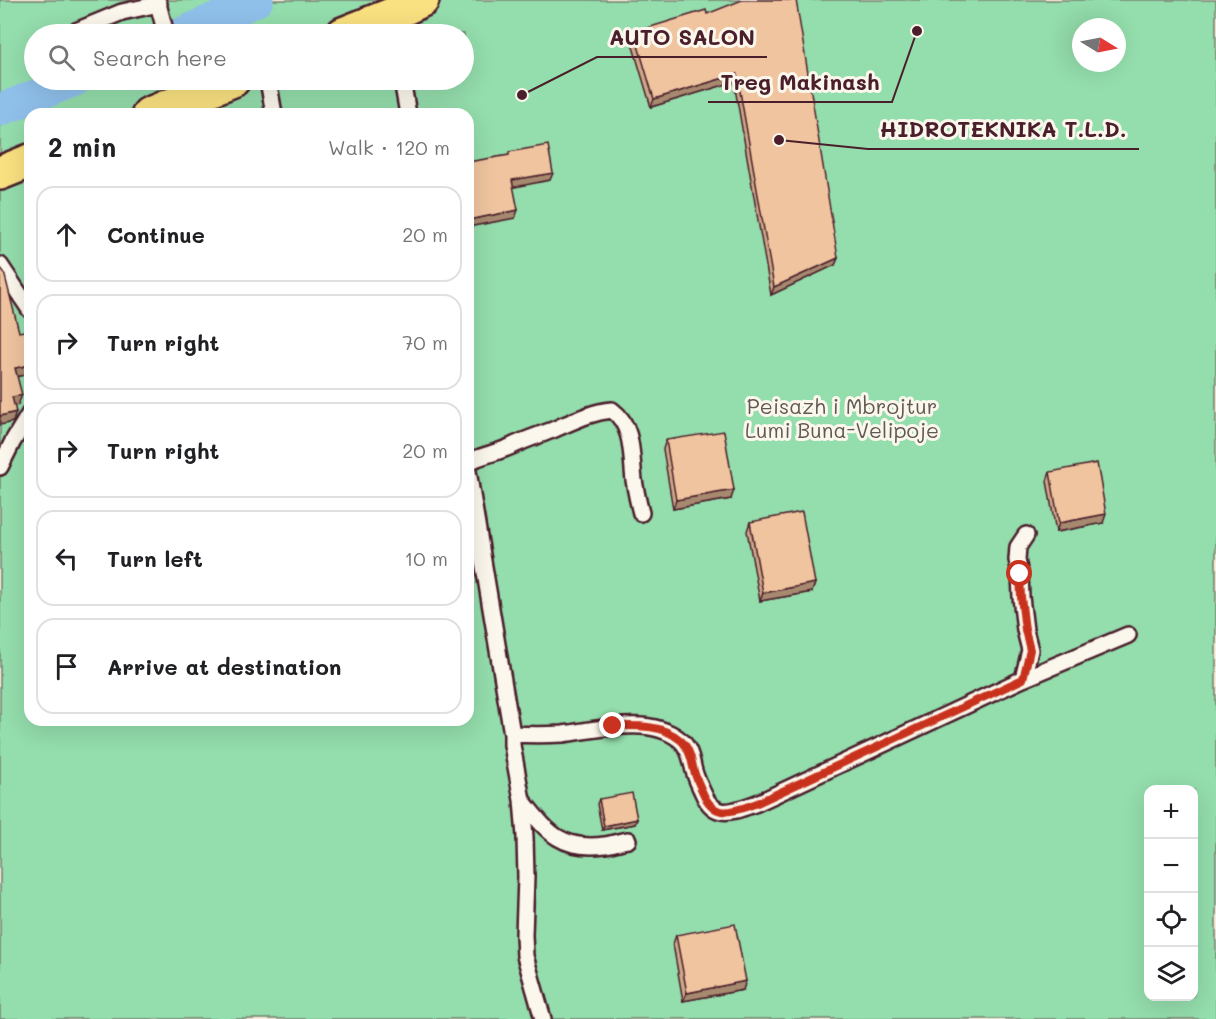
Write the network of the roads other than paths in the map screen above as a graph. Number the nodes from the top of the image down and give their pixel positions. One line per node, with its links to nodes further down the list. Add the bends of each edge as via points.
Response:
1 (422, 0): 5 (main road)
2 (159, 5): 3 (lane, via 122,12); 4 (lane)
3 (93, 24)
4 (164, 24)
5 (394, 24)
6 (198, 90): 9 (main road)
7 (270, 90): 10 (lane)
8 (404, 90): 11 (lane)
9 (160, 108)
10 (273, 108)
11 (407, 108)
12 (24, 163): 13 (main road)
13 (0, 173)
14 (0, 265): 15 (lane)
15 (24, 301)
16 (24, 423): 18 (lane)
17 (474, 458): 20 (lane, via 612,410 620,416 630,439)
18 (0, 467)
19 (474, 507): 24 (lane)
20 (640, 513)
21 (1026, 535): 23 (lane, via 1018,547 1017,560 1030,650)
22 (1128, 635): 23 (lane)
23 (1023, 679): 24 (lane, via 757,803 728,812 712,808 706,801 686,746 666,732 650,727 613,726 537,736)
24 (512, 735): 25 (lane)
25 (522, 800): 26 (lane, via 551,833 564,841 598,845); 27 (lane, via 525,956)
26 (628, 840)
27 (543, 1019)

